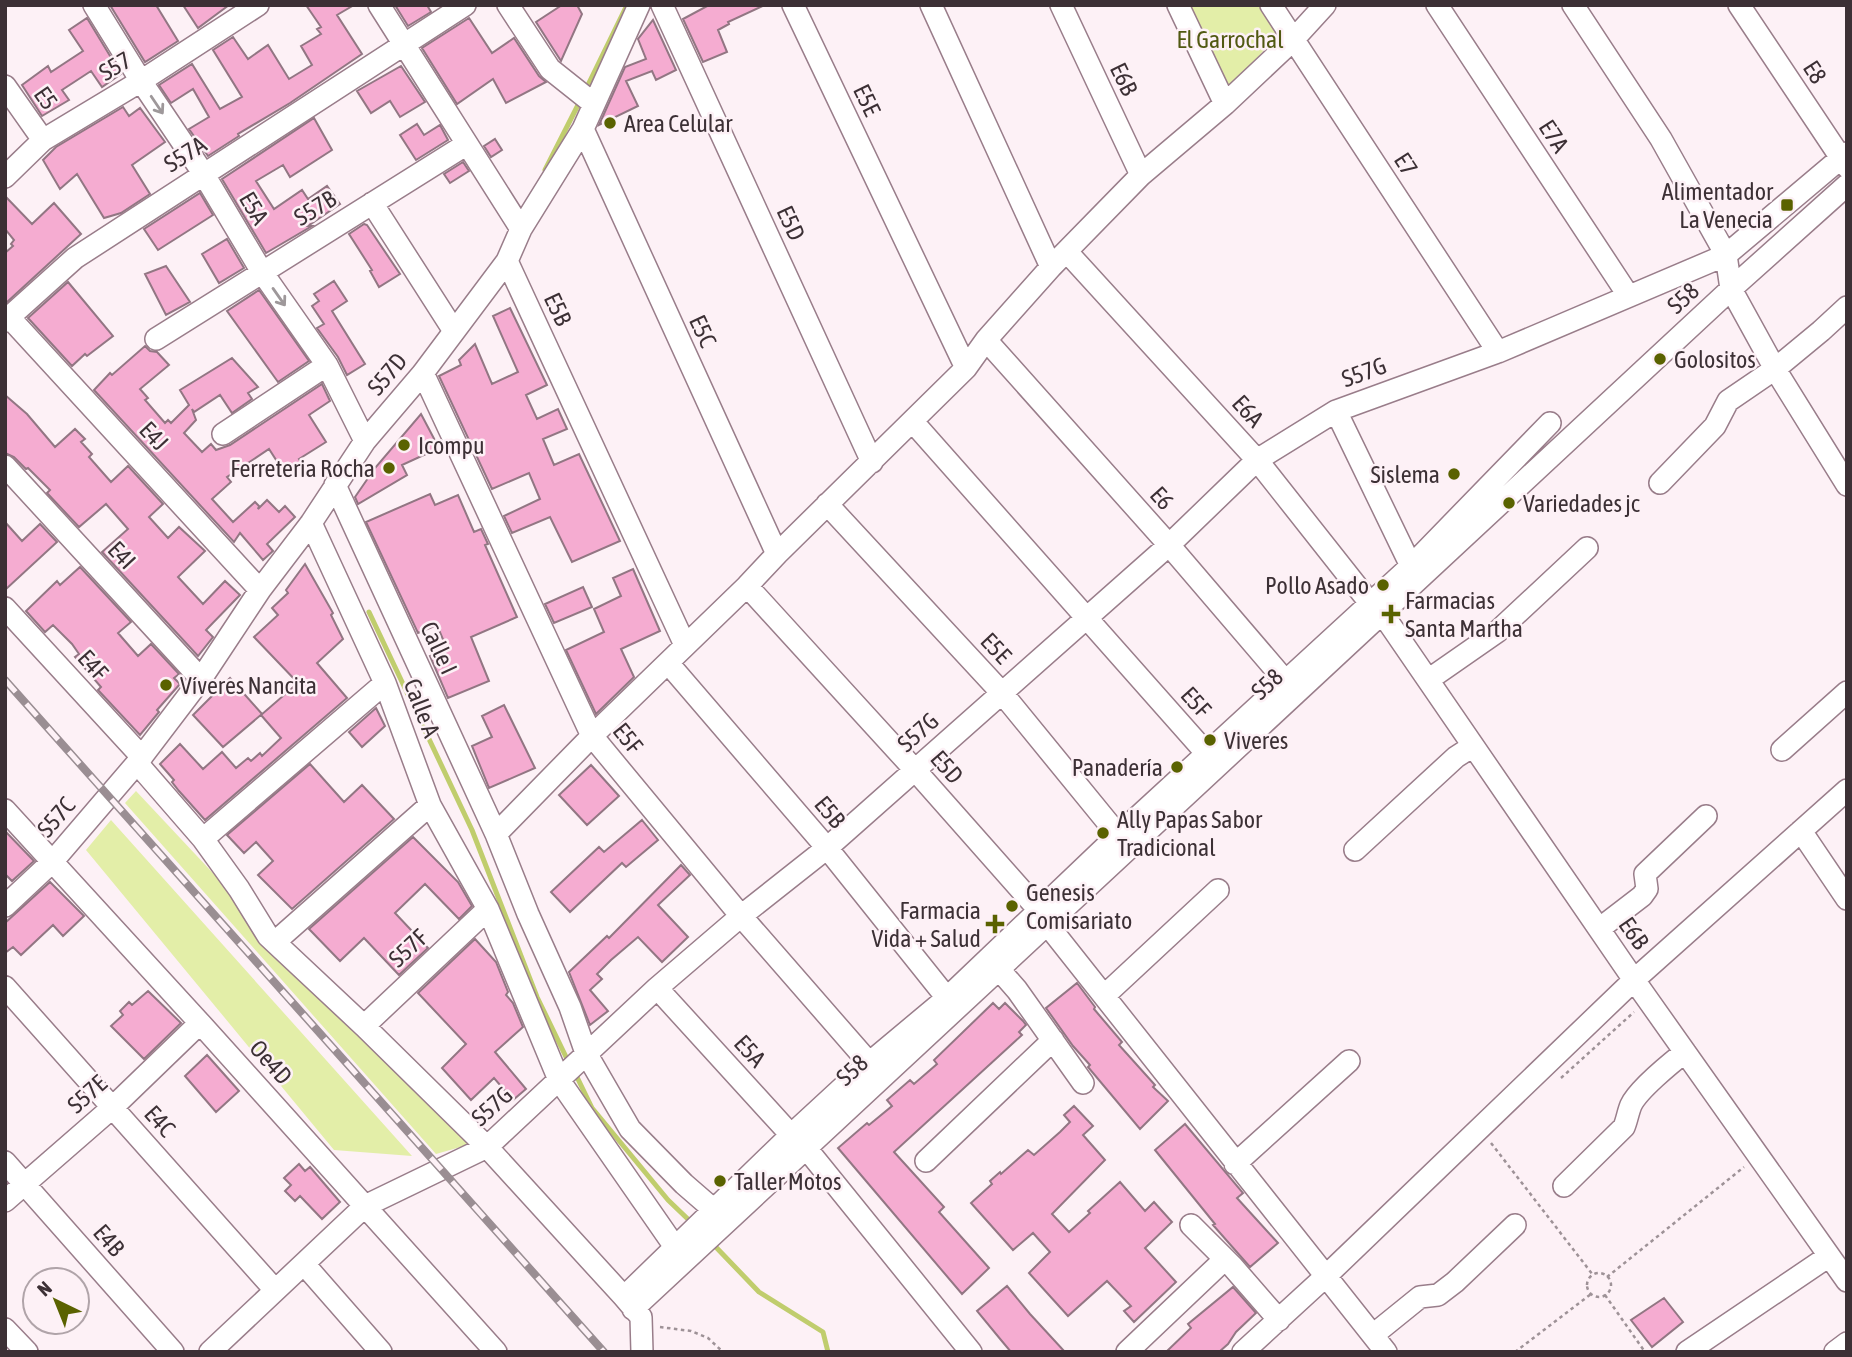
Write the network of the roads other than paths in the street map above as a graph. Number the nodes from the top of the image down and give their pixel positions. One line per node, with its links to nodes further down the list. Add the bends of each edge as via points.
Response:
1 (94, 5): 19 (street, E5A)
2 (258, 5): 19 (street, S57)
3 (379, 5): 18 (street)
4 (465, 5): 18 (street)
5 (508, 5): 21 (street, via 550,69)
6 (639, 5): 21 (street, S57D)
7 (662, 5): 56 (street, E5D)
8 (793, 5): 47 (street, E5E)
9 (931, 5): 36 (street)
10 (1061, 5): 28 (street, E6B)
11 (1178, 5): 22 (street)
12 (1271, 5): 17 (street, E7)
13 (1325, 5): 17 (street)
14 (1437, 5): 39 (street, E7A)
15 (1573, 5): 34 (street, via 1655,129)
16 (1739, 5): 26 (street, E8)
17 (1293, 40): 22 (street); 45 (street, E7)
18 (404, 45): 25 (street); 27 (street, S57A)
19 (141, 81): 24 (street, S57); 27 (street, E5A, one-way to 27)
20 (5, 86): 24 (street, E5)
21 (594, 104): 23 (street, S57D)
22 (1225, 104): 28 (street)
23 (583, 129): 32 (street, S57D); 65 (street, E5C)
24 (43, 140): 29 (street, S57)
25 (467, 144): 31 (street, S57B); 32 (street)
26 (1845, 159): 34 (street)
27 (203, 173): 37 (street, E5A); 41 (street, S57A, via 75,258)
28 (1141, 175): 33 (street)
29 (5, 177)
30 (1847, 185): 38 (street, S58)
31 (372, 203): 37 (street, S57B); 42 (street)
32 (521, 229): 35 (street, S57D)
33 (1067, 252): 36 (street); 55 (street, E6A)
34 (1726, 255): 38 (street); 39 (street, S57G)
35 (507, 261): 42 (street, S57D); 72 (street, E5B)
36 (1051, 267): 44 (street)
37 (262, 272): 43 (street, S57B); 46 (street, E5A, one-way to 46)
38 (1731, 289): 48 (street); 66 (street, S58)
39 (1628, 295): 45 (street, S57G)
40 (1847, 307): 48 (street)
41 (7, 319): 68 (street, E4J)
42 (454, 331): 49 (street, S57D)
43 (156, 339)
44 (986, 340): 47 (street); 63 (street, E6)
45 (1498, 352): 50 (street, S57G)
46 (327, 365): 53 (street); 54 (street, E5A)
47 (966, 368): 51 (street)
48 (1775, 369): 58 (street, via 1728,401 1715,426); 60 (street)
49 (423, 373): 54 (street, S57D); 80 (street, E5F)
50 (1336, 411): 55 (street, S57G); 66 (street)
51 (913, 422): 56 (street); 71 (street, E5F)
52 (1549, 423): 66 (street, S58)
53 (223, 434)
54 (365, 440): 59 (street, S57D)
55 (1257, 460): 63 (street, S57G); 70 (street, E6A)
56 (872, 462): 61 (street)
57 (5, 466): 74 (street, E4I)
58 (1660, 483)
59 (335, 485): 62 (street, S57D); 91 (street, Calle I)
60 (1847, 485)
61 (827, 504): 65 (street); 79 (street, E5E)
62 (311, 523): 68 (street, S57D); 76 (street, Calle A)
63 (1169, 545): 71 (street, S57G); 77 (street, E6)
64 (1587, 548): 75 (street, via 1497,632)
65 (777, 554): 67 (street)
66 (1415, 572): 70 (street, S58)
67 (747, 586): 72 (street); 85 (street, E5D)
68 (260, 590): 74 (street, S57D)
69 (5, 608): 83 (street, E4F)
70 (1376, 608): 75 (street, E6B); 77 (street, S58)
71 (1087, 619): 79 (street, S57G); 84 (street, E5F)
72 (685, 645): 73 (street)
73 (668, 663): 80 (street); 94 (street, E5B)
74 (201, 679): 83 (street, S57D)
75 (1428, 680): 81 (street, E6B)
76 (385, 683): 87 (street, Calle A); 93 (street)
77 (1291, 687): 84 (street, S58)
78 (1847, 692): 82 (street)
79 (1002, 693): 85 (street, S57G); 92 (street, E5E)
80 (592, 736): 91 (street); 101 (street, E5F)
81 (1473, 746): 95 (street); 103 (street, E6B)
82 (1782, 750)
83 (139, 760): 93 (street, E4F); 96 (street, S57C)
84 (1212, 760): 92 (street, S58); 102 (street, S58)
85 (915, 770): 94 (street, S57G); 102 (street, E5D)
86 (1847, 790): 90 (street)
87 (430, 806): 100 (street, Calle A); 104 (street)
88 (5, 810): 96 (street, Oe4D)
89 (1706, 816): 103 (street, via 1645,874 1647,889 1642,896)
90 (1801, 831): 98 (street); 106 (street)
91 (496, 834): 115 (street, Calle I)
92 (1118, 835): 102 (street, S58)
93 (203, 839): 104 (street, E4F)
94 (827, 848): 101 (street, S57G); 110 (street, E5B)
95 (1354, 850)
96 (53, 861): 99 (street, S57C); 111 (street, Oe4D)
97 (1218, 890): 109 (street)
98 (1847, 899)
99 (5, 906)
100 (488, 909): 112 (street, S57F); 118 (street, Calle A)
101 (741, 916): 108 (street, S57G); 117 (street, E5F)
102 (1042, 917): 105 (street, S58); 109 (street, E5D)
103 (1599, 929): 106 (street, E6B)
104 (275, 942): 112 (street, E4F)
105 (994, 963): 110 (street, S58); 113 (street); 117 (street, S58)
106 (1634, 980): 114 (street, E6B); 137 (street)
107 (5, 987): 120 (street, E4C)
108 (656, 988): 115 (street, S57G); 121 (street, E5A)
109 (1104, 996): 125 (street, E5D)
110 (947, 998): 117 (street, S58)
111 (200, 1023): 120 (street, S57E); 129 (street, Oe4D)
112 (363, 1026): 122 (street, E4F)
113 (1053, 1040): 119 (street); 123 (street)
114 (1685, 1052): 127 (street, via 1637,1097 1624,1127); 134 (street, E6B)
115 (586, 1053): 118 (street, S57G); 130 (street, Calle I, via 631,1129)
116 (1349, 1060): 125 (street)
117 (875, 1070): 121 (street, S58)
118 (559, 1080): 122 (street, S57G); 133 (street, Calle A)
119 (1083, 1083)
120 (113, 1107): 126 (street, S57E); 139 (street, E4C)
121 (798, 1142): 130 (street, S58); 140 (street, S58); 151 (street, E5A)
122 (486, 1147): 129 (street, S57G); 140 (street, E4F)
123 (926, 1161)
124 (5, 1162): 126 (street, E4B)
125 (1236, 1164): 137 (street, E5D)
126 (24, 1184): 128 (street, S57E); 147 (street, E4B)
127 (1563, 1186)
128 (5, 1201)
129 (365, 1206): 136 (street, S57G); 149 (street, Oe4D)
130 (714, 1210): 133 (street, S58)
131 (1515, 1224): 143 (street, via 1447,1288 1438,1295 1420,1297)
132 (1191, 1225): 135 (street)
133 (675, 1247): 140 (street, S58)
134 (1829, 1256): 138 (street, E6B); 155 (street)
135 (1225, 1259): 141 (street); 152 (street)
136 (304, 1264): 139 (street, S57G); 148 (street)
137 (1326, 1276): 141 (street); 143 (street, E5D)
138 (1847, 1281)
139 (275, 1290): 145 (street, S57G)
140 (633, 1308): 150 (street)
141 (1279, 1320): 153 (street)
142 (5, 1329): 146 (street)
143 (1373, 1335): 154 (street, E5D)
144 (1847, 1343): 156 (street)
145 (213, 1351)
146 (27, 1352)
147 (173, 1352)
148 (381, 1352)
149 (496, 1352)
150 (642, 1352)
151 (971, 1352)
152 (1127, 1352)
153 (1244, 1352)
154 (1386, 1352)
155 (1687, 1352)
156 (1835, 1352)

